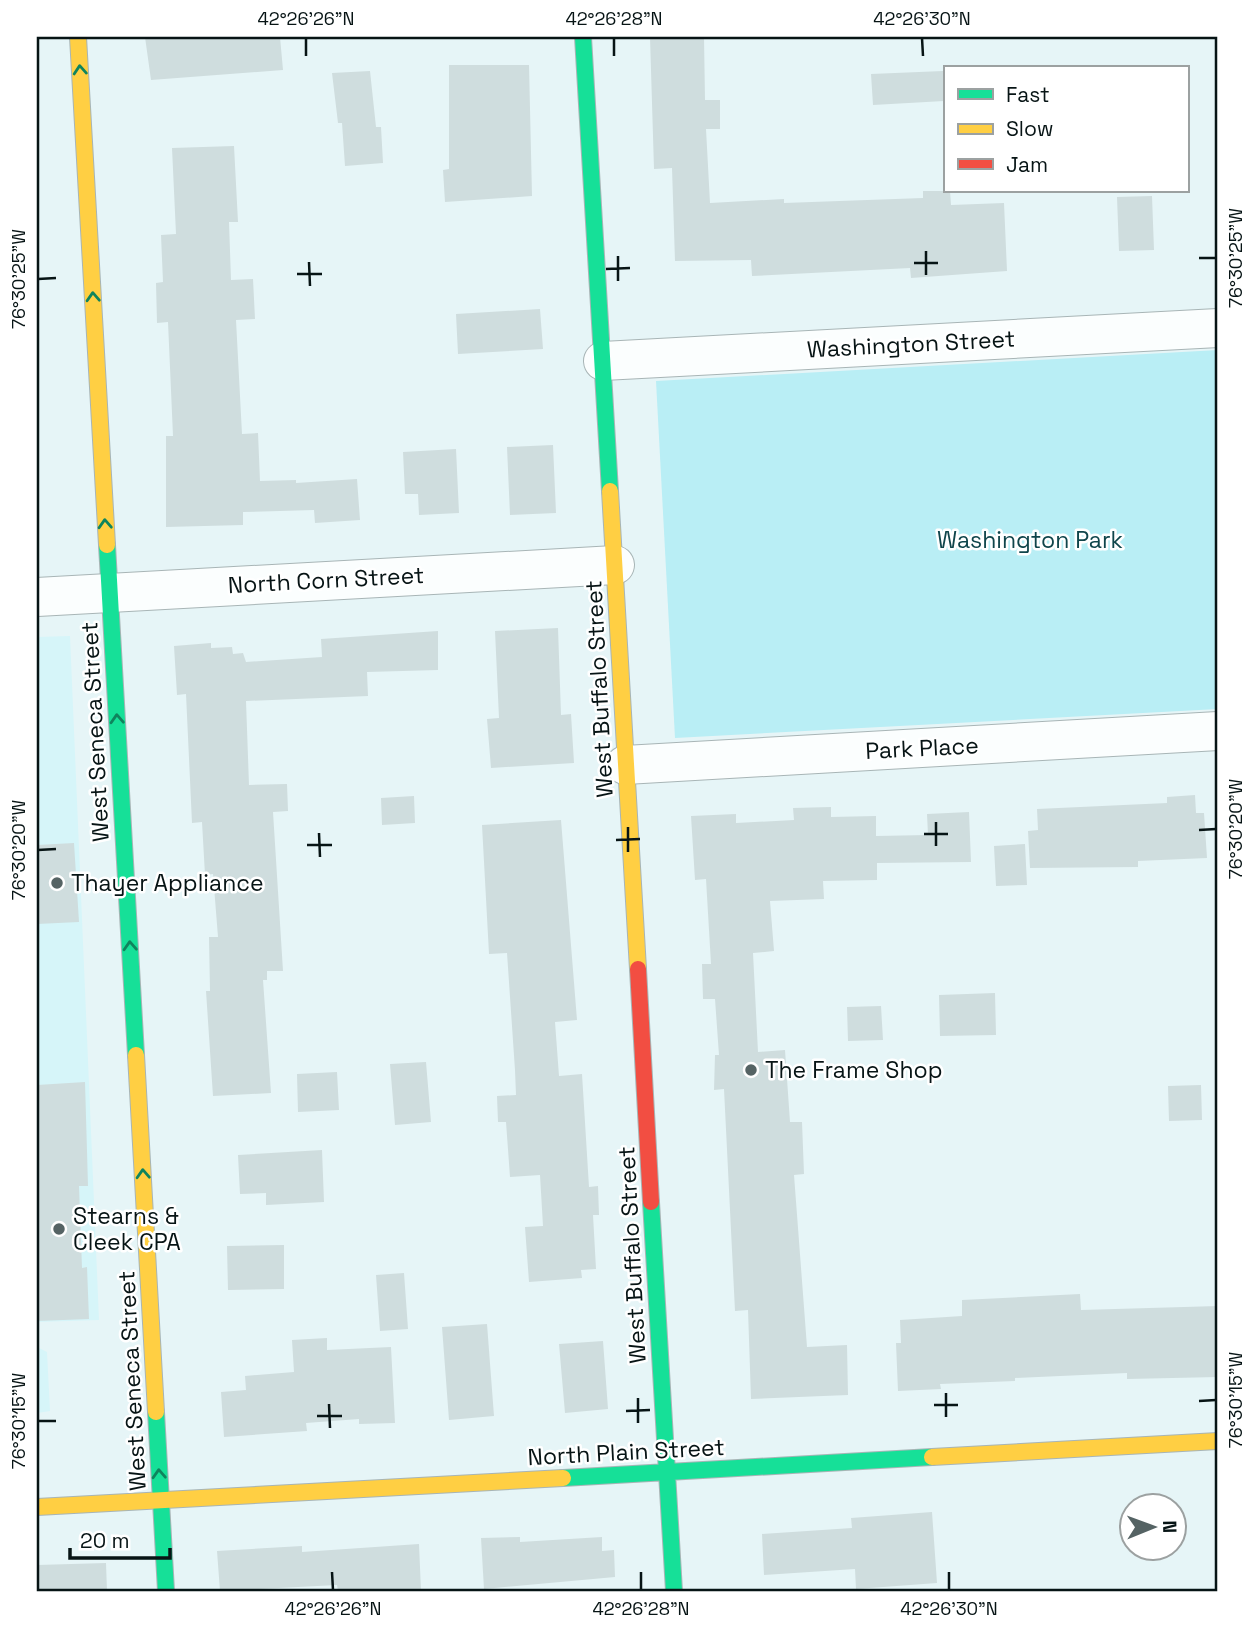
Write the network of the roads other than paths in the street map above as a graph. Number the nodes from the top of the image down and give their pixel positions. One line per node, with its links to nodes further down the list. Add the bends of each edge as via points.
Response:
1 (78, 37): 6 (main road, West Seneca Street, one-way to 1)
2 (583, 37): 4 (main road, West Buffalo Street)
3 (1218, 328): 4 (street, Washington Street)
4 (603, 361): 5 (main road, West Buffalo Street)
5 (615, 565): 6 (street, North Corn Street); 9 (main road, West Buffalo Street)
6 (109, 592): 7 (street, North Corn Street); 12 (main road, West Seneca Street, one-way to 6)
7 (37, 597)
8 (1218, 731): 9 (street, Park Place)
9 (625, 765): 11 (main road, West Buffalo Street)
10 (1218, 1441): 11 (main road, North Plain Street)
11 (667, 1472): 12 (main road, North Plain Street); 15 (main road, West Buffalo Street)
12 (161, 1500): 13 (main road, North Plain Street); 14 (main road, West Seneca Street)
13 (37, 1507)
14 (166, 1591)
15 (674, 1591)

